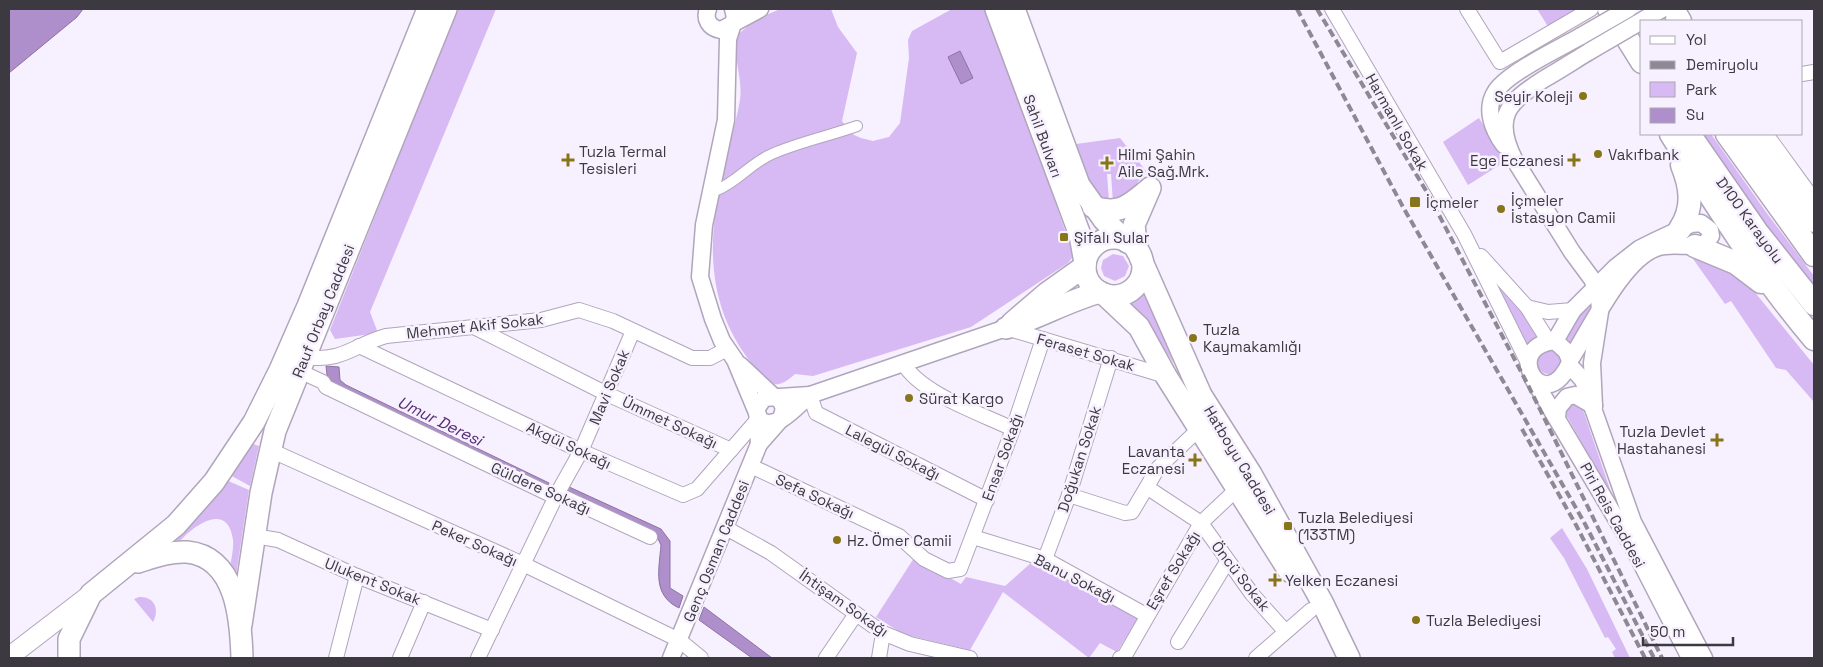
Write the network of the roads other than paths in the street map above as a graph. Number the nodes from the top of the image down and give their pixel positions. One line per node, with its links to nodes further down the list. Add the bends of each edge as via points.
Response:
1 (428, 9): 92 (main road, Rauf Orbay Caddesi, via 312,297 265,402 239,446 194,506)
2 (446, 9): 62 (main road, Rauf Orbay Caddesi)
3 (698, 9): 16 (street)
4 (760, 9): 17 (street)
5 (996, 9): 42 (main road, Sahil Bulvarı, via 1079,232)
6 (1014, 9): 23 (main road, Sahil Bulvarı)
7 (1021, 9): 23 (main road)
8 (1332, 9): 37 (street, Harmanlı Sokak)
9 (1467, 9): 10 (street, via 1500,62)
10 (1590, 9)
11 (1609, 9): 22 (highway)
12 (1628, 9): 32 (street, bridge, via 1527,67 1496,91 1492,100 1492,125)
13 (1647, 9): 19 (highway)
14 (1662, 9): 18 (street, bridge)
15 (1672, 9): 20 (highway)
16 (708, 16): 17 (street, via 713,28 720,30 728,28); 24 (street)
17 (733, 16): 24 (street, via 728,39)
18 (1643, 20)
19 (1653, 20)
20 (1679, 20)
21 (1640, 22): 32 (street, bridge, via 1523,92 1514,101 1506,114 1504,126)
22 (1637, 54)
23 (1031, 55): 35 (main road, Sahil Bulvarı, via 1075,176)
24 (728, 66): 58 (street, via 726,120 708,202 700,263 712,319)
25 (857, 126): 33 (street, via 771,154 751,165 734,182)
26 (1670, 135): 36 (highway, via 1689,188 1688,213)
27 (1671, 135): 46 (highway)
28 (1690, 135): 47 (highway, D100 Karayolu, via 1757,232)
29 (1728, 135): 41 (highway, D100 Karayolu)
30 (1751, 135): 34 (highway)
31 (1767, 135): 34 (street)
32 (1514, 159): 40 (street)
33 (717, 190)
34 (1814, 205)
35 (1093, 207): 39 (main road, Sahil Bulvarı); 39 (main road, via 1109,211 1123,208 1150,188 1134,225)
36 (1680, 229): 38 (street, via 1702,223 1710,230 1708,241); 43 (street, via 1639,249)
37 (1464, 234): 48 (street, Harmanlı Sokak, via 1498,278); 63 (street, Harmanlı Sokak)
38 (1695, 246): 46 (highway, via 1736,263); 50 (street, via 1663,246 1643,254 1617,284)
39 (1135, 250): 42 (main road, via 1109,238 1100,241 1088,254); 45 (main road, via 1141,275 1131,290 1113,296); 121 (main road, Hatboyu Caddesi, via 1201,395 1251,474)
40 (1572, 252): 43 (street, via 1596,269 1603,271); 44 (street); 49 (street, via 1581,274 1581,292)
41 (1814, 255)
42 (1085, 265): 45 (main road, via 1089,282); 52 (main road)
43 (1616, 267): 44 (street)
44 (1596, 288): 49 (street); 50 (street)
45 (1102, 293): 52 (main road, via 1075,298 1042,316); 64 (main road, Hatboyu Caddesi, via 1139,327)
46 (1782, 301): 54 (highway)
47 (1814, 304)
48 (1527, 307): 49 (street, via 1548,312); 56 (street, Harmanlı Sokak)
49 (1576, 307): 56 (street)
50 (1600, 312): 61 (street); 68 (street, via 1592,363)
51 (474, 327): 53 (street, Mehmet Akif Sokak, via 541,320 579,310); 57 (street, Mehmet Akif Sokak, via 386,336); 65 (street, Ümmet Sokağı)
52 (1006, 328): 55 (street, Feraset Sokak); 60 (street, Genç Osman Caddesi)
53 (633, 331): 58 (street, Mehmet Akif Sokak, via 692,358); 65 (street, Mavi Sokak)
54 (1814, 338)
55 (1043, 339): 59 (street, Feraset Sokak); 72 (street, Ensar Sokağı)
56 (1552, 341): 61 (street, via 1566,351); 63 (street, via 1532,352)
57 (359, 346): 62 (street, Mehmet Akif Sokak, via 341,356); 77 (street, Akgül Sokağı)
58 (731, 354): 67 (street); 69 (street, Genç Osman Caddesi)
59 (1111, 358): 64 (street, Feraset Sokak); 82 (street, Doğukan Sokak)
60 (903, 363): 66 (street, Genç Osman Caddesi); 72 (street, via 915,380 931,390)
61 (1570, 363): 63 (street, via 1559,380 1553,382 1541,382); 68 (street, via 1583,380)
62 (301, 364): 75 (main road, Rauf Orbay Caddesi); 81 (street, Güldere Sokağı, via 326,387 540,490)
63 (1529, 369): 70 (street, Piri Reis Caddesi)
64 (1166, 376): 73 (main road, Hatboyu Caddesi)
65 (607, 394): 76 (street, Ümmet Sokağı); 77 (street, Mavi Sokak)
66 (810, 395): 67 (street, Genç Osman Caddesi); 71 (street, Genç Osman Caddesi); 83 (street, Lalegül Sokağı, via 816,413)
67 (773, 396): 69 (street, via 760,400); 71 (street, via 783,404)
68 (1594, 406): 70 (street, via 1575,395 1567,397 1558,408); 123 (street, Piri Reis Caddesi, via 1633,522)
69 (757, 416): 71 (street, via 767,424); 74 (street, Genç Osman Caddesi); 76 (street, Akgül Sokağı)
70 (1557, 417): 122 (street, Piri Reis Caddesi, via 1633,547)
71 (781, 419): 74 (street, Genç Osman Caddesi)
72 (1013, 429): 83 (street, Ensar Sokağı)
73 (1199, 429): 79 (street, via 1158,468); 80 (main road, Hatboyu Caddesi)
74 (759, 444): 78 (street, Genç Osman Caddesi)
75 (270, 450): 86 (main road, Rauf Orbay Caddesi); 91 (street, Peker Sokağı)
76 (731, 450): 77 (street, Akgül Sokağı, via 697,489 683,495)
77 (581, 451): 81 (street, Mavi Sokak)
78 (751, 466): 85 (street, Genç Osman Caddesi); 93 (street, Sefa Sokağı, via 899,536 924,559 948,571)
79 (1148, 488): 82 (street, via 1132,512); 84 (street, Öncü Sokak)
80 (1237, 489): 84 (street, Eşref Sokağı); 97 (main road, Hatboyu Caddesi, via 1281,556)
81 (557, 494): 88 (street, Güldere Sokağı); 91 (street, Mavi Sokak)
82 (1069, 495): 89 (street, Doğukan Sokak)
83 (987, 500): 87 (street, Ensar Sokağı)
84 (1201, 523): 90 (street, Öncü Sokak); 99 (street, Eşref Sokağı)
85 (726, 528): 98 (street, İhtişam Sokağı, via 771,552); 104 (street, Genç Osman Caddesi)
86 (254, 536): 94 (street, Ulukent Sokak, via 278,540); 101 (main road, Rauf Orbay Caddesi)
87 (974, 536): 89 (street, Banu Sokağı); 93 (street, Ensar Sokağı, via 960,569)
88 (650, 537)
89 (1045, 559): 99 (street, Banu Sokağı)
90 (1227, 562): 102 (street, Öncü Sokak); 105 (street)
91 (523, 564): 100 (street, Mavi Sokak); 104 (street, Peker Sokağı)
92 (128, 565): 95 (main road, Rauf Orbay Caddesi); 101 (main road, Rauf Orbay Caddesi, via 176,552 200,556 219,569 227,580 234,594)
93 (956, 571)
94 (357, 576): 96 (street, Ulukent Sokak); 110 (street)
95 (91, 594): 106 (main road); 107 (main road, Rauf Orbay Caddesi, via 69,640)
96 (424, 602): 100 (street, Ulukent Sokak); 111 (street)
97 (1311, 610): 102 (street); 120 (main road, Hatboyu Caddesi)
98 (856, 614): 103 (street, İhtişam Sokağı); 115 (street)
99 (1146, 615): 118 (street, Eşref Sokağı, via 1124,657)
100 (492, 630): 112 (street, Mavi Sokak)
101 (241, 631): 108 (main road, Rauf Orbay Caddesi); 109 (main road, Rauf Orbay Caddesi)
102 (1285, 631): 119 (street)
103 (883, 633): 116 (street); 117 (street, İhtişam Sokağı, via 910,644)
104 (678, 640): 113 (street, Genç Osman Caddesi); 114 (street, Peker Sokağı)
105 (1178, 642)
106 (9, 656)
107 (69, 658)
108 (242, 658)
109 (251, 658)
110 (336, 658)
111 (400, 658)
112 (478, 658)
113 (671, 658)
114 (702, 658)
115 (826, 658)
116 (879, 658)
117 (970, 658)
118 (1120, 658)
119 (1256, 658)
120 (1333, 658)
121 (1350, 658)
122 (1690, 658)
123 (1704, 658)

